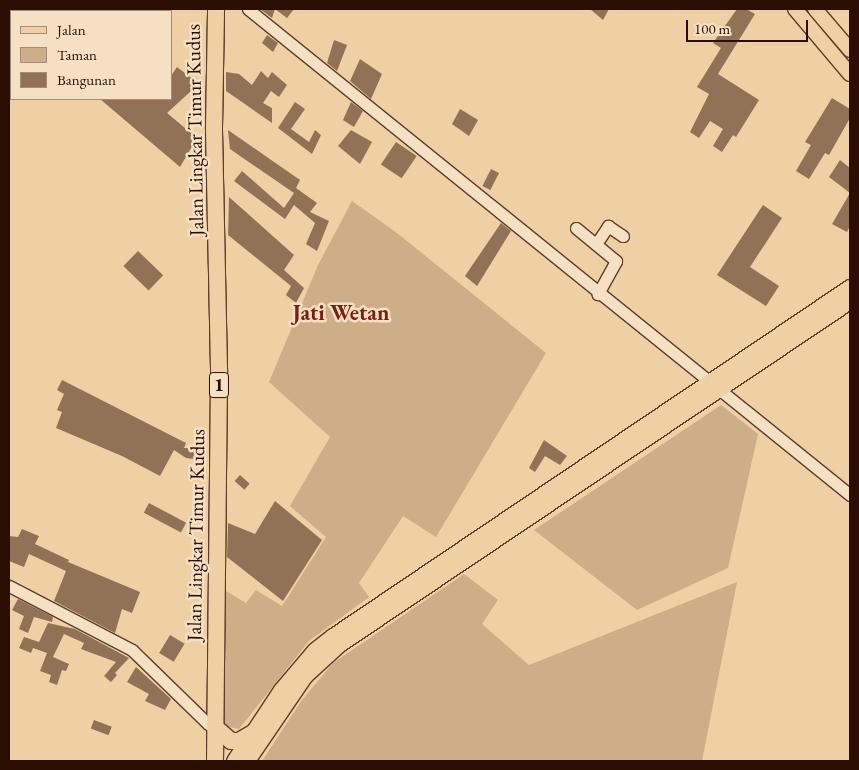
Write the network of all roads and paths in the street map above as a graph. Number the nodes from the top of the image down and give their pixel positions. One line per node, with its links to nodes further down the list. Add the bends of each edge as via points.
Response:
1 (205, 9): 17 (highway, Jalan Lingkar Timur Kudus / 1)
2 (216, 9): 17 (highway, Jalan Lingkar Timur Kudus / 1, via 214,127 219,379)
3 (248, 9): 12 (street)
4 (795, 9): 7 (main road)
5 (815, 9): 6 (main road)
6 (850, 50)
7 (850, 74)
8 (576, 228): 10 (street)
9 (624, 236): 10 (street, via 608,226)
10 (596, 244): 12 (street, via 616,261)
11 (850, 287): 14 (main road)
12 (598, 294): 14 (street)
13 (850, 302): 14 (main road)
14 (716, 386): 15 (street); 18 (main road, via 333,636 315,650 281,690); 22 (main road, via 340,645 295,690)
15 (850, 495)
16 (9, 586): 17 (street, via 132,650)
17 (211, 726): 18 (highway, via 231,741 239,741); 19 (highway, Jalan Lingkar Timur Kudus / 1); 20 (highway, Jalan Lingkar Timur Kudus / 1)
18 (256, 731): 21 (main road)
19 (206, 761)
20 (215, 761)
21 (234, 761)
22 (248, 761)

